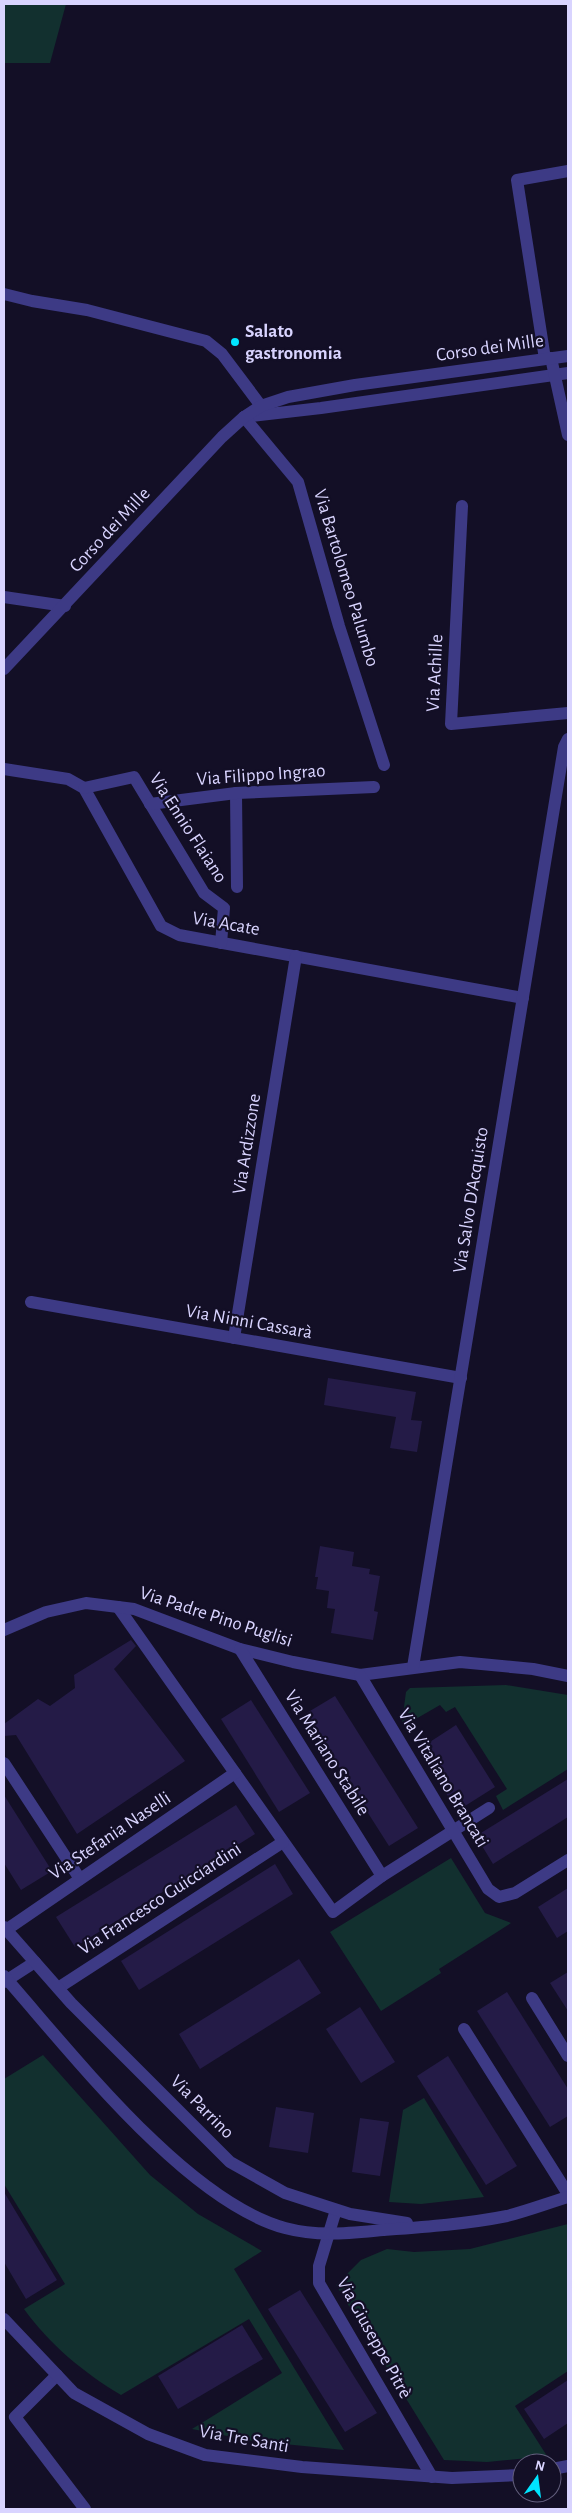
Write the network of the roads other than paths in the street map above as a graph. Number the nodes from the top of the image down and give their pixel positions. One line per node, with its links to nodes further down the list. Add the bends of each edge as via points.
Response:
1 (568, 171): 4 (street, via 517,180)
2 (4, 294): 7 (street, via 87,310 206,341 222,354)
3 (568, 356): 4 (street, Corso dei Mille)
4 (548, 359): 6 (street); 7 (street, Corso dei Mille, via 355,384 288,396)
5 (568, 372): 6 (street, Corso dei Mille)
6 (555, 374): 8 (street, Corso dei Mille); 9 (street)
7 (261, 406): 8 (street, Corso dei Mille)
8 (244, 417): 12 (street, Corso dei Mille); 16 (street, Via Bartolomeo Palumbo, via 298,482 339,626)
9 (568, 435)
10 (462, 506): 14 (street, Via Achille, via 451,724)
11 (4, 597): 12 (street)
12 (65, 606): 13 (street, Corso dei Mille)
13 (4, 669)
14 (568, 713)
15 (568, 738): 25 (street, Via Salvo D'Acquisto)
16 (384, 765)
17 (4, 769): 19 (street, via 68,779)
18 (374, 787): 20 (street, Via Filippo Ingrao)
19 (84, 788): 21 (street, Via Ennio Flaiano, via 134,777); 23 (street, Via Acate, via 161,926 179,935)
20 (236, 793): 21 (street, Via Filippo Ingrao); 22 (street)
21 (150, 804): 23 (street, Via Ennio Flaiano, via 204,893 224,908)
22 (237, 887)
23 (221, 943): 24 (street, Via Acate)
24 (296, 956): 25 (street, Via Acate); 27 (street, Via Ardizzone)
25 (524, 998): 28 (street, Via Salvo D'Acquisto)
26 (31, 1302): 27 (street, Via Ninni Cassarà)
27 (234, 1338): 28 (street, Via Ninni Cassarà)
28 (461, 1378): 32 (street, Via Salvo D'Acquisto)
29 (118, 1607): 30 (street, Via Padre Pino Puglisi, via 86,1603 46,1612); 31 (street, Via Padre Pino Puglisi, via 134,1609); 36 (street)
30 (4, 1630)
31 (240, 1649): 33 (street, Via Padre Pino Puglisi); 41 (street, Via Mariano Stabile)
32 (413, 1667): 33 (street, Via Padre Pino Puglisi); 34 (street, Via Padre Pino Puglisi, via 460,1662)
33 (360, 1675): 38 (street, Via Vitaliano Brancati)
34 (568, 1676)
35 (4, 1763): 42 (street)
36 (235, 1773): 39 (street); 42 (street, Via Stefania Naselli)
37 (488, 1808): 38 (street)
38 (454, 1832): 40 (street, Via Vitaliano Brancati, via 488,1889 499,1896 515,1893); 41 (street)
39 (283, 1842): 41 (street, via 333,1912); 46 (street, Via Francesco Guicciardini)
40 (568, 1860)
41 (382, 1876)
42 (80, 1879): 43 (street, Via Stefania Naselli)
43 (5, 1929): 44 (street, Via Parrino)
44 (35, 1962): 45 (street); 46 (street, Via Parrino)
45 (5, 1979): 53 (street, Via Parrino, via 120,2106 183,2168 250,2214 285,2228)
46 (58, 1988): 51 (street, Via Parrino, via 230,2162 285,2193)
47 (532, 1998): 49 (street)
48 (464, 2029): 50 (street)
49 (568, 2056)
50 (568, 2196): 52 (street, Via Parrino, via 506,2216)
51 (336, 2210): 52 (street, Via Parrino); 53 (street, Via Giuseppe Pitrè)
52 (427, 2226): 53 (street, Via Parrino)
53 (329, 2235): 57 (street, Via Giuseppe Pitrè, via 319,2266 320,2283)
54 (4, 2319): 55 (street, Via Tre Santi)
55 (57, 2375): 57 (street, Via Tre Santi, via 74,2394 148,2434 205,2455 302,2467); 58 (street, via 15,2416)
56 (512, 2475): 57 (street, Via Tre Santi)
57 (432, 2477)
58 (85, 2509)

